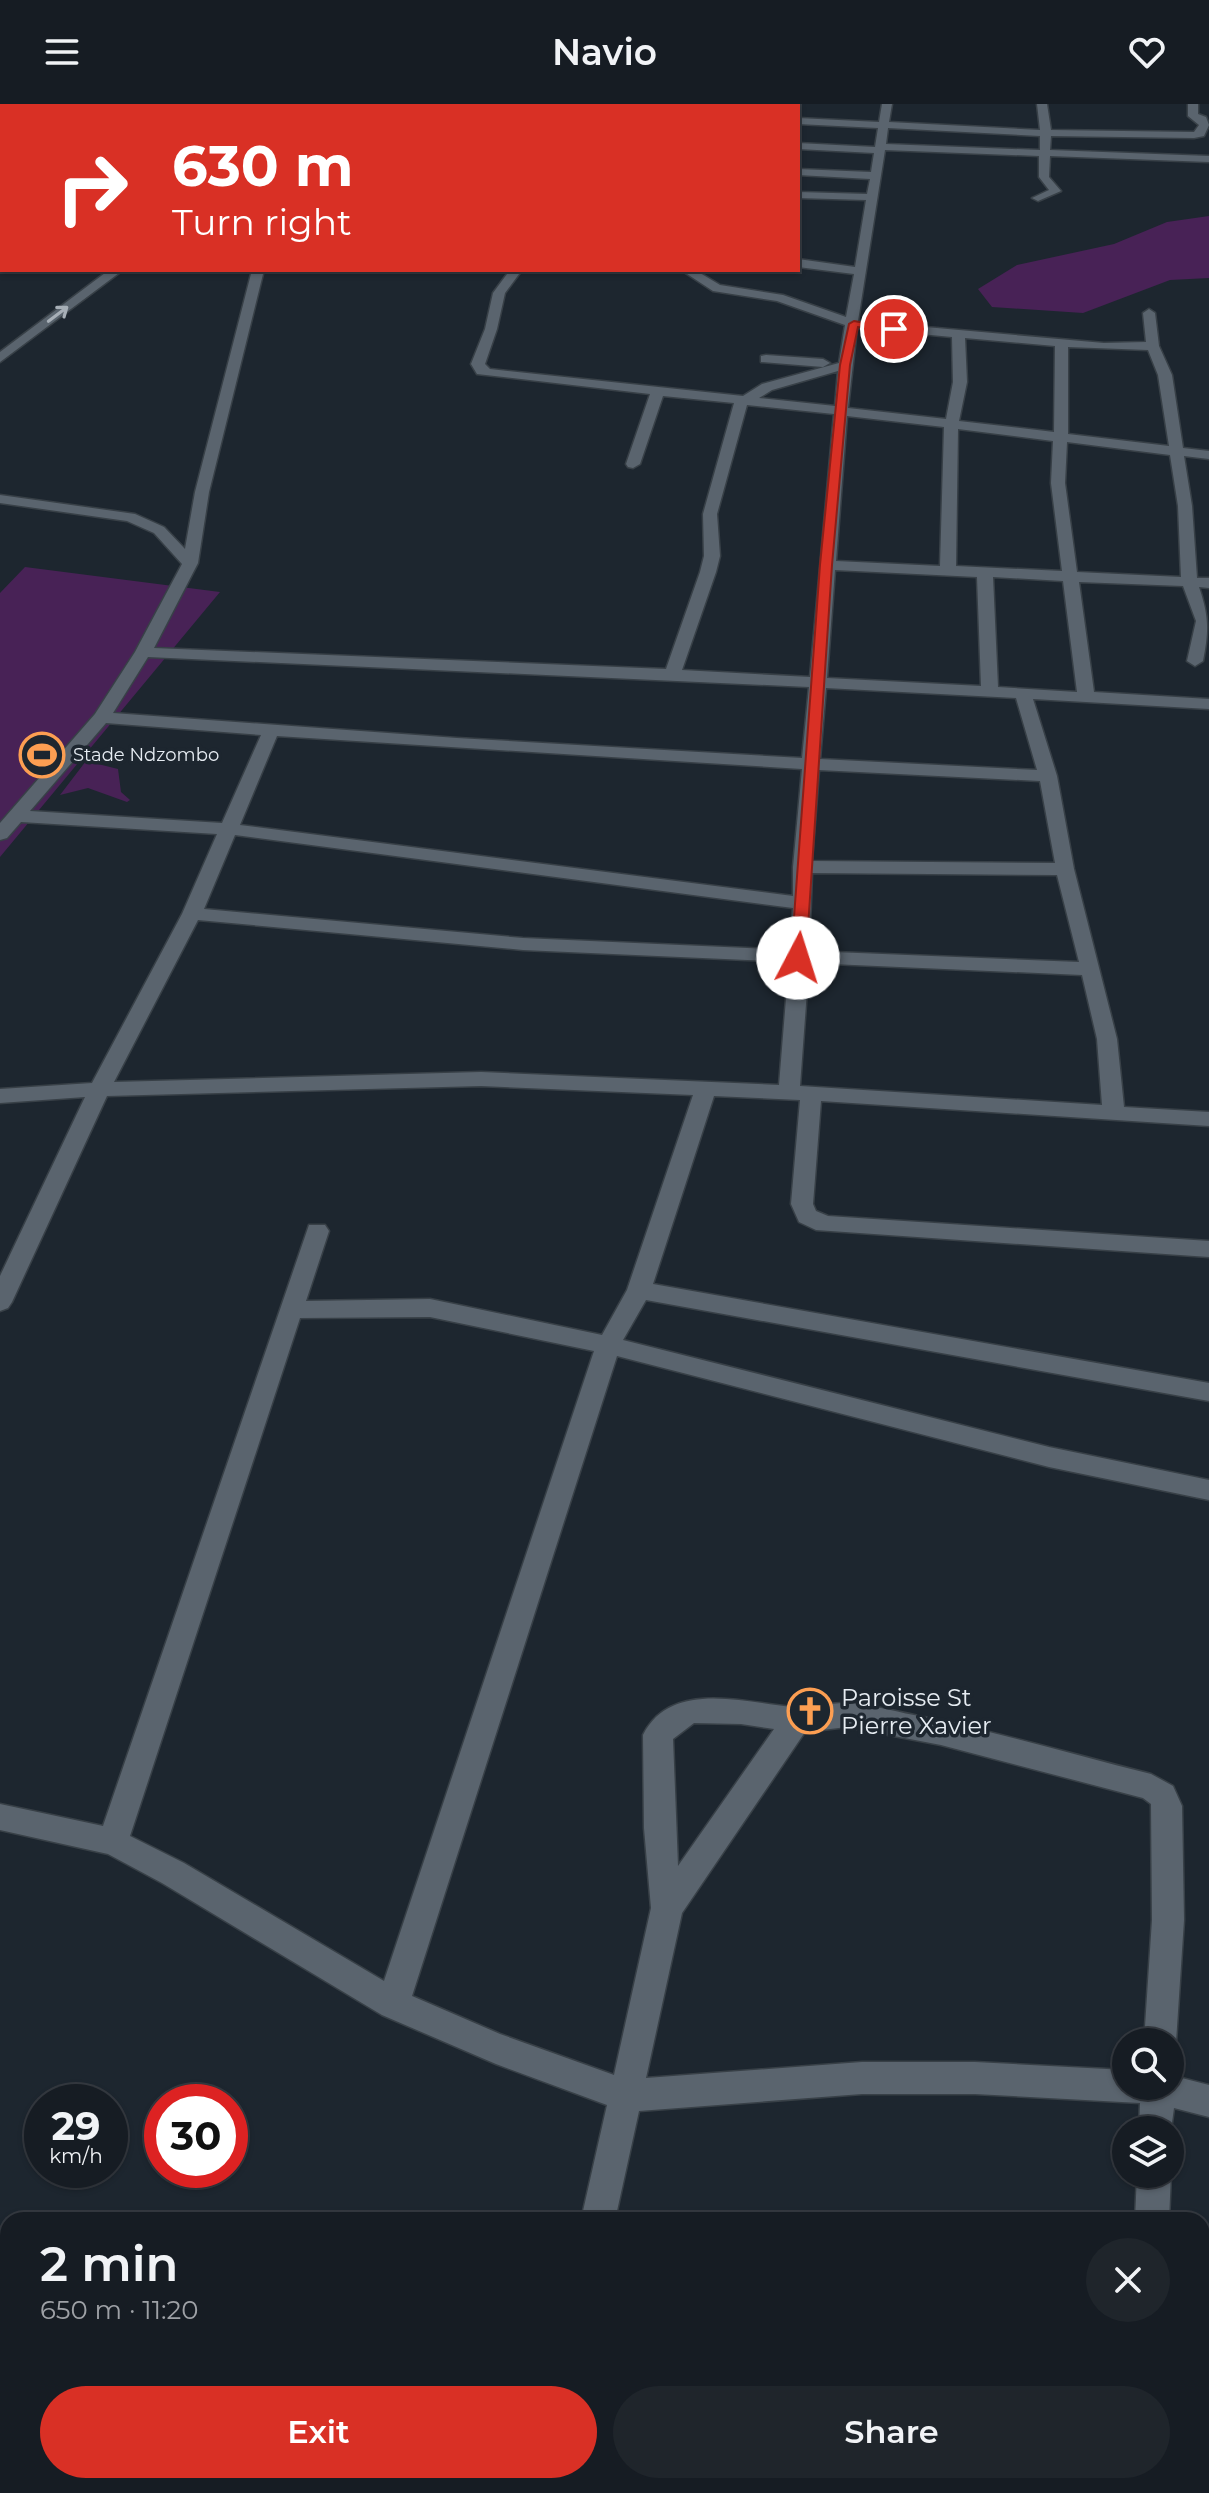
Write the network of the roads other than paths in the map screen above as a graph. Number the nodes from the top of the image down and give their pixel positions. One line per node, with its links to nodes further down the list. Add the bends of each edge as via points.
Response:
1 (887, 104): 5 (street)
2 (1042, 104): 6 (street)
3 (1193, 104): 6 (street, via 1193,116 1204,125 1200,134)
4 (800, 121): 5 (street)
5 (883, 126): 6 (street); 8 (street)
6 (1043, 133): 9 (street)
7 (800, 146): 8 (street)
8 (880, 148): 9 (street); 12 (street)
9 (1047, 153): 10 (street); 15 (street, via 1044,177 1056,191)
10 (1209, 159)
11 (800, 172): 12 (street)
12 (877, 176): 14 (street)
13 (800, 195): 14 (street)
14 (874, 197): 17 (street)
15 (1038, 198)
16 (800, 263): 17 (street)
17 (859, 271): 24 (street)
18 (93, 272): 26 (street)
19 (114, 272): 29 (street, one-way to 19)
20 (257, 272): 43 (street, via 202,492)
21 (515, 272): 32 (street, via 499,293 478,364 488,373)
22 (690, 272): 24 (street, via 717,288 779,298)
23 (1149, 313): 28 (street)
24 (854, 324): 25 (street); 31 (street)
25 (958, 333): 27 (street); 37 (street, via 960,382)
26 (0, 342)
27 (1061, 342): 28 (street); 38 (street)
28 (1153, 346): 39 (street, via 1165,375)
29 (0, 358)
30 (766, 359): 31 (street)
31 (845, 365): 35 (street, via 767,387); 36 (street)
32 (530, 379): 33 (street); 34 (street)
33 (490, 391)
34 (657, 393): 35 (street); 41 (street)
35 (743, 401): 36 (street); 52 (street, via 710,514 708,572)
36 (841, 411): 37 (street); 44 (street)
37 (951, 426): 38 (street); 45 (street)
38 (1061, 439): 39 (street); 47 (street, via 1058,483)
39 (1176, 452): 40 (street); 48 (street)
40 (1209, 455)
41 (633, 464)
42 (0, 499): 43 (street, via 130,517 159,530)
43 (190, 563): 50 (street)
44 (826, 565): 45 (street); 53 (street)
45 (948, 569): 46 (street)
46 (985, 572): 47 (street); 54 (street)
47 (1071, 577): 48 (street); 56 (street)
48 (1189, 582): 49 (street); 51 (street, via 1204,621)
49 (1209, 583)
50 (143, 652): 52 (street); 58 (street)
51 (1195, 661)
52 (672, 674): 53 (street)
53 (819, 684): 54 (street); 60 (street)
54 (990, 692): 55 (street)
55 (1023, 695): 56 (street); 61 (street)
56 (1086, 697): 57 (street)
57 (1209, 704)
58 (102, 717): 59 (street); 62 (street)
59 (271, 731): 60 (street); 63 (street)
60 (811, 765): 61 (street); 65 (street)
61 (1048, 776): 66 (street)
62 (17, 816): 63 (street); 64 (street)
63 (230, 829): 67 (street); 68 (street)
64 (0, 834)
65 (802, 867): 66 (street); 67 (street)
66 (1065, 869): 70 (street)
67 (803, 903): 69 (street)
68 (192, 914): 69 (street, via 509,943); 71 (street)
69 (798, 958): 70 (street); 73 (street)
70 (1091, 969): 75 (street, via 1107,1039)
71 (99, 1089): 72 (street, via 481,1079); 74 (street); 79 (street)
72 (705, 1090): 73 (street); 80 (street)
73 (800, 1092): 75 (street); 78 (street, via 802,1204 807,1216 824,1224)
74 (0, 1096)
75 (1114, 1115): 76 (street)
76 (1209, 1119)
77 (317, 1231): 82 (street)
78 (1209, 1249)
79 (6, 1276): 81 (street)
80 (639, 1290): 83 (street); 84 (street)
81 (0, 1302)
82 (293, 1310): 83 (street, via 430,1308); 88 (street)
83 (608, 1345): 85 (street, via 1049,1457); 90 (street)
84 (1209, 1392)
85 (1209, 1490)
86 (797, 1720): 89 (street); 89 (street, via 690,1711 658,1735); 91 (street, via 847,1715 941,1733 1151,1787 1162,1795 1167,1806 1168,1920)
87 (0, 1817): 88 (street)
88 (113, 1842): 90 (street)
89 (667, 1908): 94 (street)
90 (393, 2004): 94 (street)
91 (1161, 2028)
92 (1112, 2085): 94 (street, via 862,2078)
93 (1184, 2094): 95 (street)
94 (627, 2096): 97 (street)
95 (1209, 2101)
96 (1153, 2188): 98 (street)
97 (600, 2212)
98 (1152, 2212)

